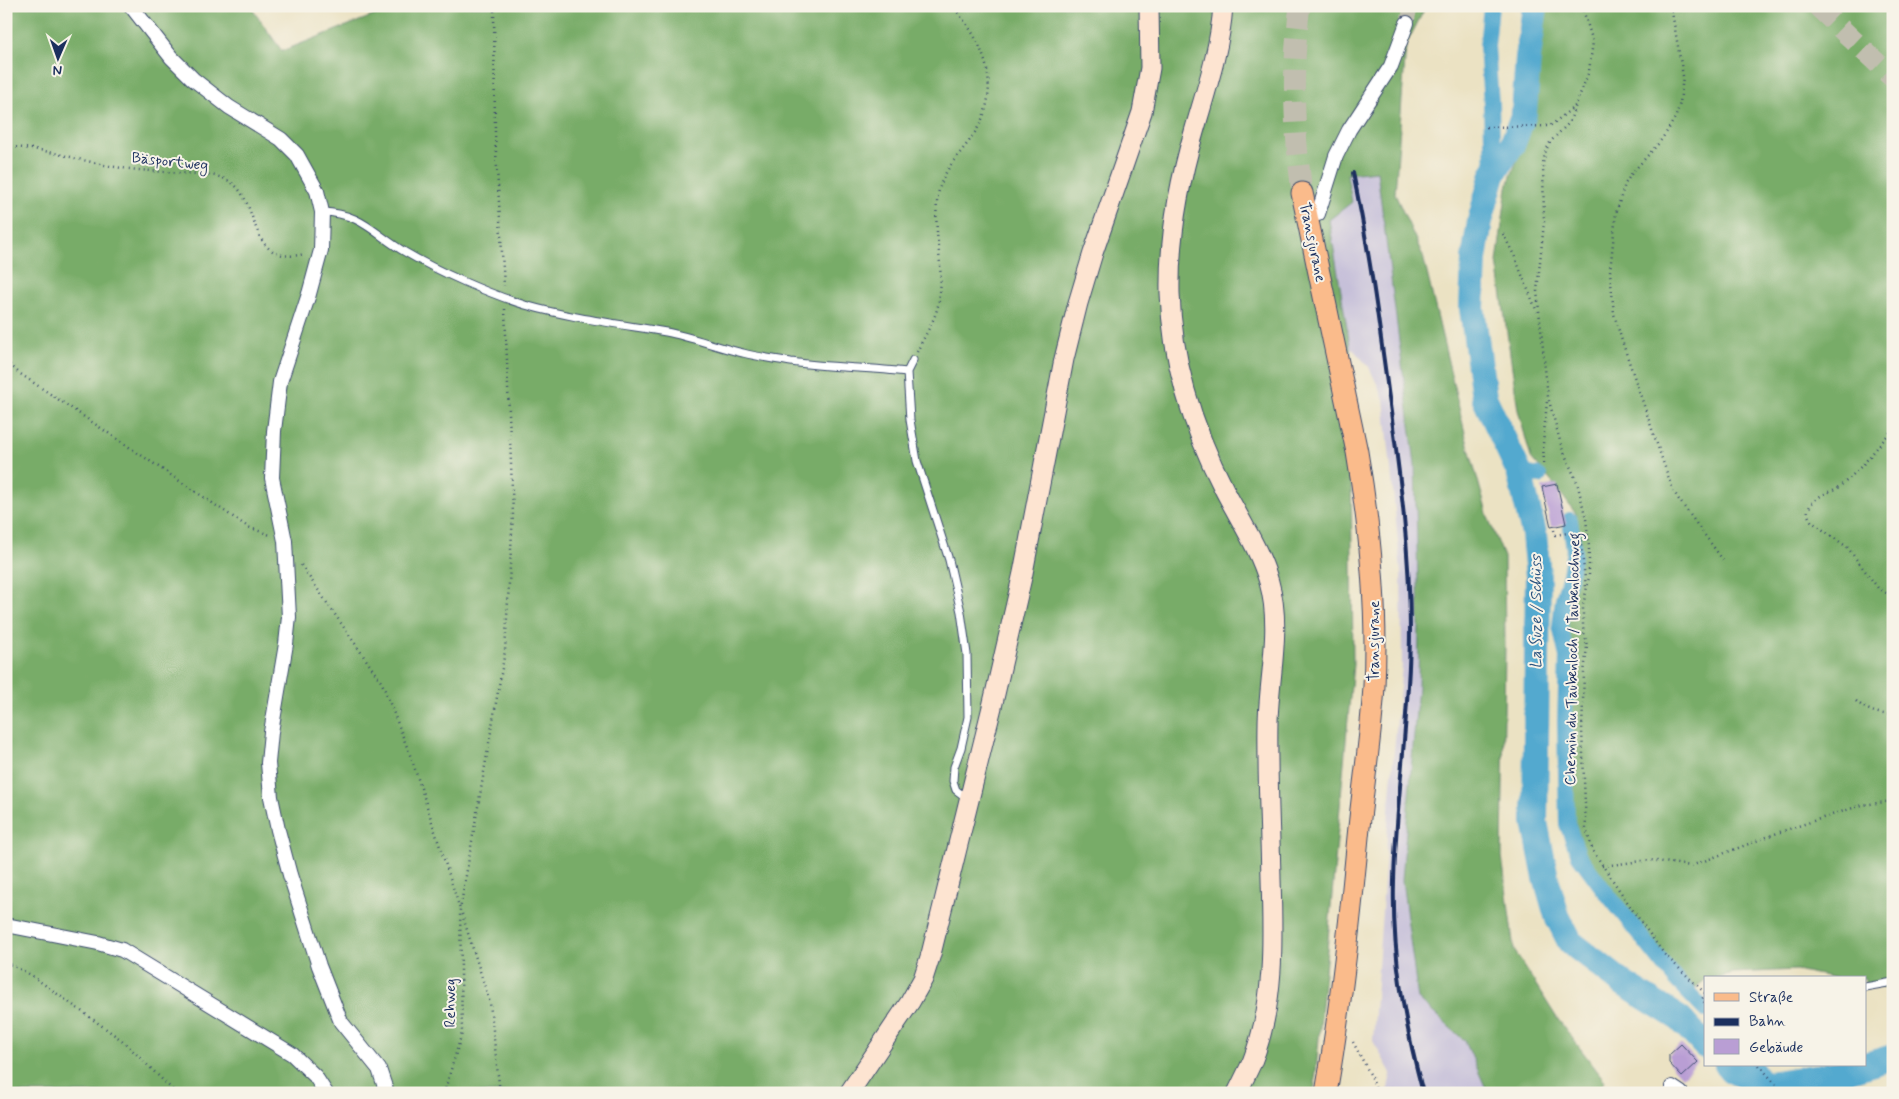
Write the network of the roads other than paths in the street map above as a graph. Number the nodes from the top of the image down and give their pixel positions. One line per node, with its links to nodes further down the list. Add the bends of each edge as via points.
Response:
1 (131, 6): 6 (street, via 193,80 281,139 297,155 317,191)
2 (1149, 6): 11 (street, via 1150,68 1146,97 1078,303 1064,359 1023,573)
3 (1223, 6): 18 (street, via 1217,54 1194,133 1176,213 1170,293 1177,351 1192,418 1259,555 1269,581 1275,620 1268,744 1271,973 1252,1063)
4 (1407, 24): 7 (street, via 1391,66 1336,156)
5 (1302, 193): 8 (main road, Transjurane)
6 (322, 212): 10 (lane, via 354,217 404,252 448,274 505,298 552,312 682,335 750,354 826,366); 16 (street, via 320,250 280,382 274,431 272,478 285,541 288,616 268,763 271,797 290,875 319,966 342,1022 379,1069)
7 (1318, 214): 8 (lane)
8 (1312, 235): 19 (main road, Transjurane, via 1364,491 1375,624 1368,754 1346,963)
9 (913, 360): 10 (lane)
10 (907, 372): 11 (lane, via 916,461 949,560 961,612 968,717 953,781 956,790)
11 (969, 799): 17 (street, via 923,979)
12 (6, 925): 15 (street, via 122,950 292,1054 316,1076)
13 (1893, 982): 14 (lane)
14 (1866, 987)
15 (326, 1093)
16 (387, 1093)
17 (849, 1093)
18 (1237, 1093)
19 (1326, 1093)

